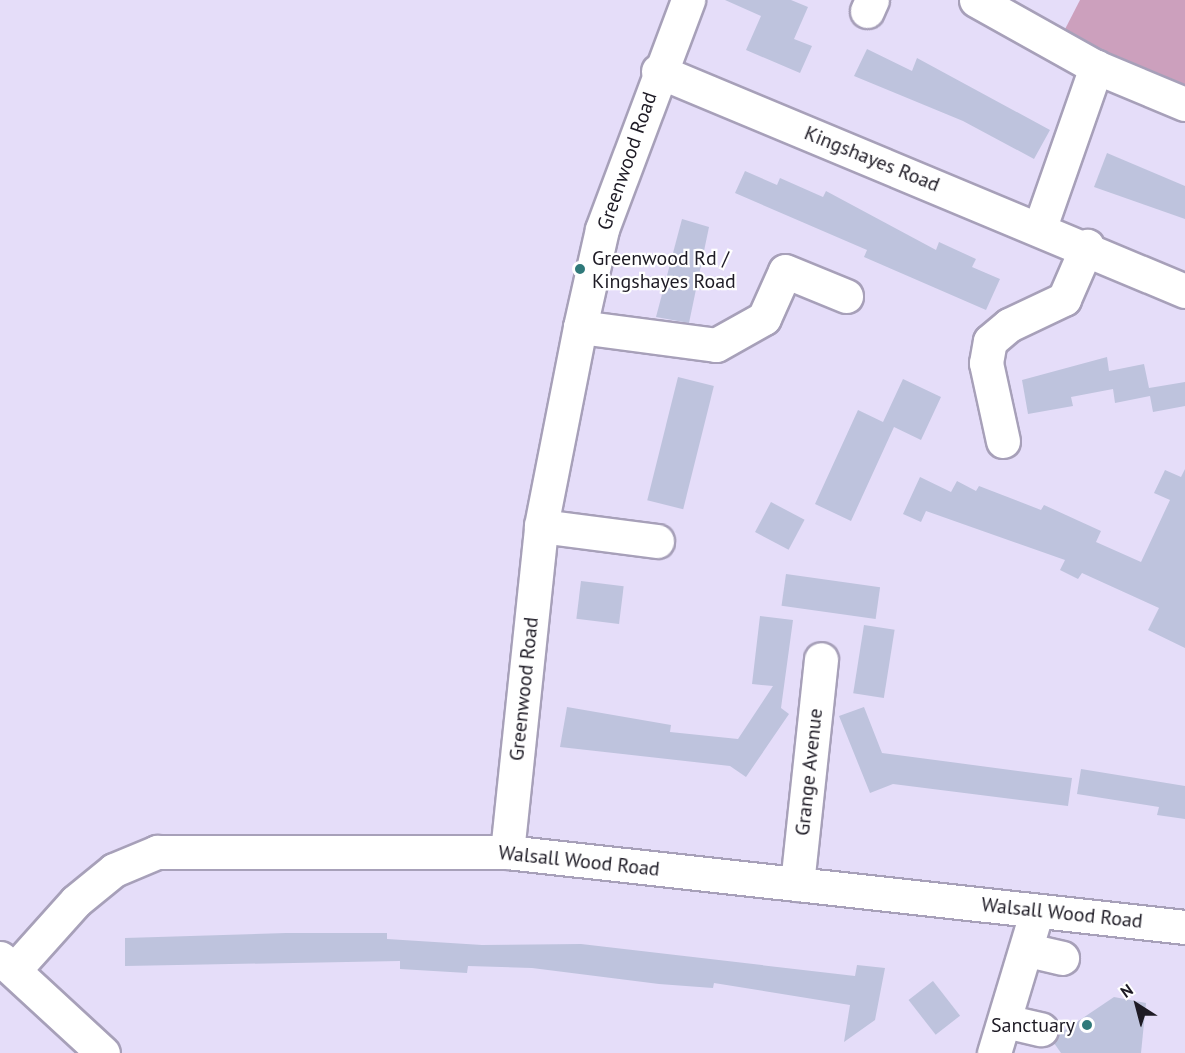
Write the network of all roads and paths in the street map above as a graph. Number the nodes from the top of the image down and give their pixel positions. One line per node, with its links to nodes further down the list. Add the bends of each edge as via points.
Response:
1 (688, 0): 4 (street, Greenwood Road)
2 (976, 0): 3 (street)
3 (1096, 67): 5 (street); 6 (street)
4 (658, 71): 6 (street, Kingshayes Road); 10 (street, Greenwood Road, via 602,229)
5 (1185, 104)
6 (1040, 227): 7 (street, Kingshayes Road)
7 (1087, 246): 8 (street, Kingshayes Road); 11 (street, via 1064,299 1009,325 990,340 986,363)
8 (1185, 291)
9 (846, 296): 10 (street, via 785,271 764,318 716,345)
10 (580, 327): 12 (street, Greenwood Road)
11 (1003, 441)
12 (541, 526): 13 (street); 15 (street, Greenwood Road)
13 (657, 541)
14 (821, 659): 16 (street, Grange Avenue)
15 (507, 852): 16 (street, Walsall Wood Road); 21 (street, Walsall Wood Road, via 157,852 106,876)
16 (797, 884): 17 (street, Walsall Wood Road)
17 (1037, 911): 18 (street, Walsall Wood Road); 19 (street)
18 (1185, 927)
19 (1028, 950): 20 (street); 22 (street)
20 (1062, 958)
21 (7, 964): 24 (street)
22 (1005, 1021): 23 (street); 25 (street)
23 (1041, 1029)
24 (104, 1053)
25 (994, 1053)

